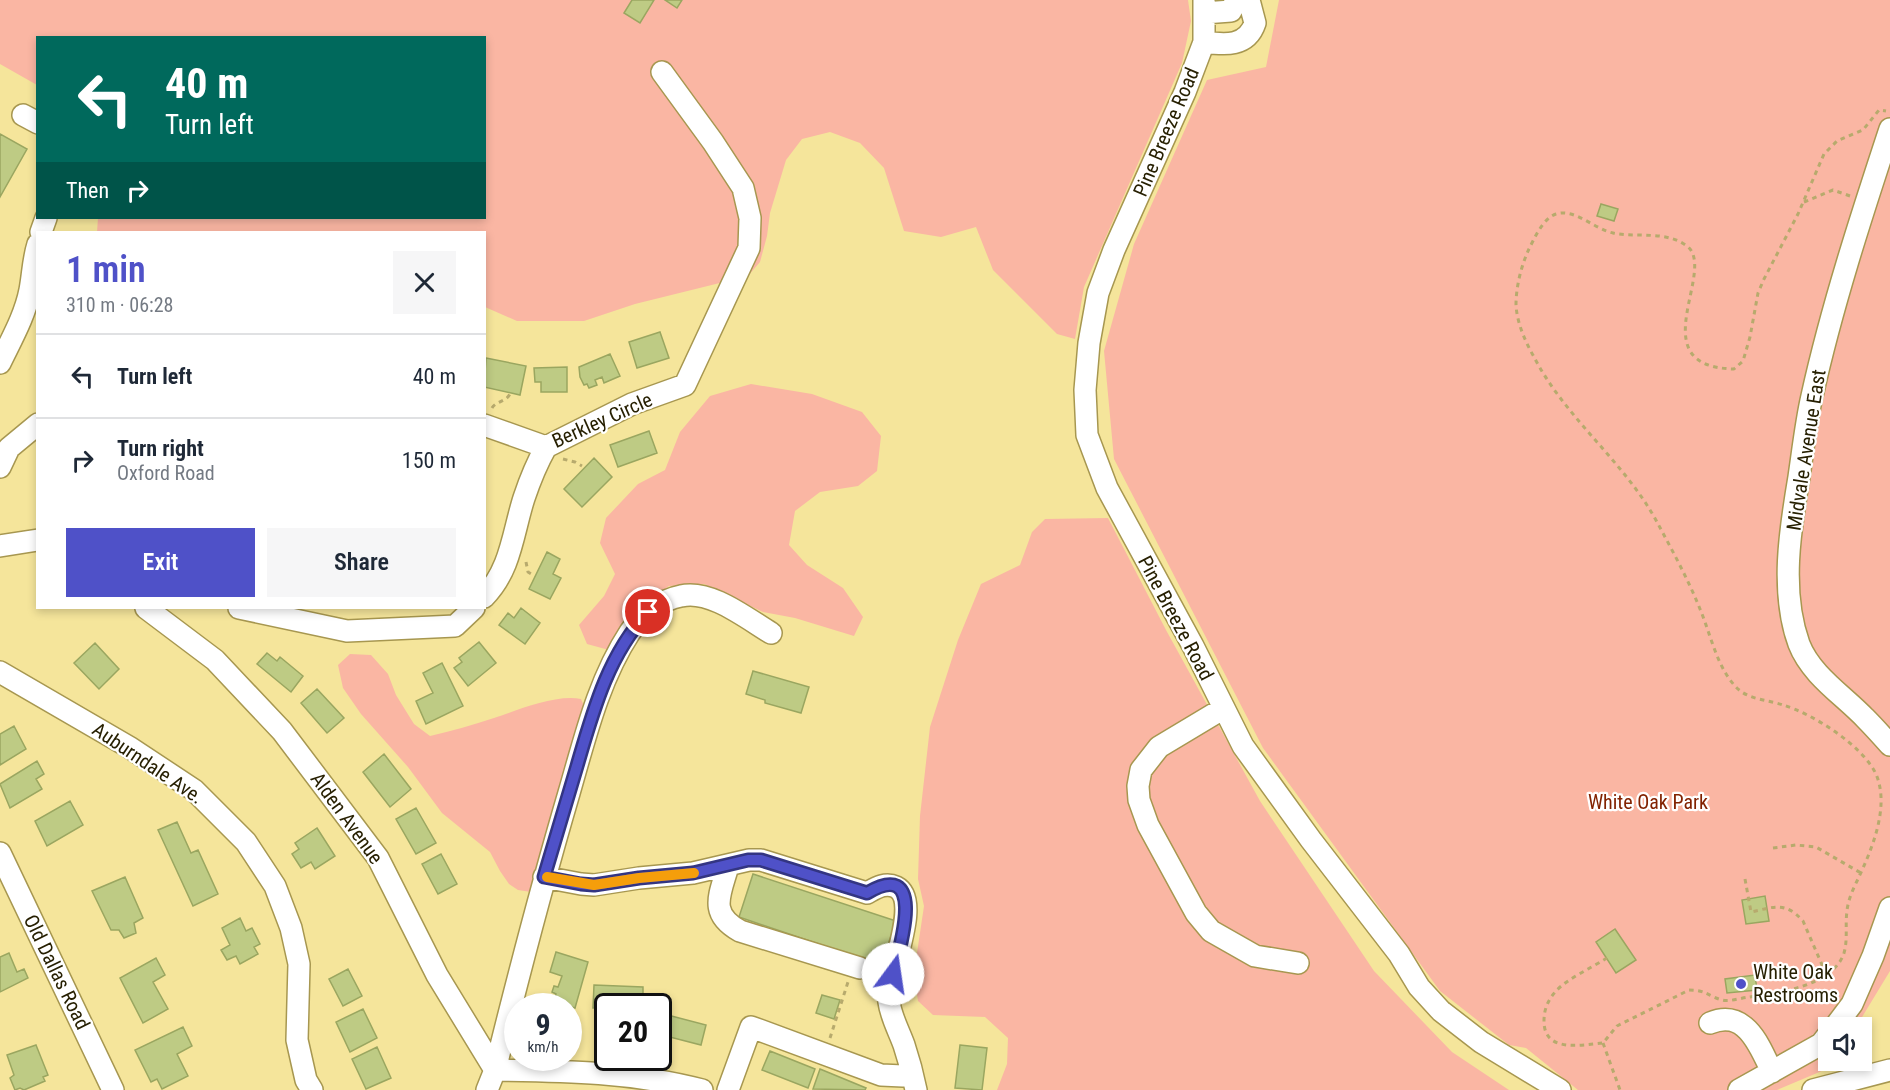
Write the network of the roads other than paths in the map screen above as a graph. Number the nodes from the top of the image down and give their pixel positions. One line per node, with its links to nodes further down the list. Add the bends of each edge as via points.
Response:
1 (1236, 0): 3 (street, via 1231,11)
2 (1249, 0): 4 (street, via 1255,23 1247,36 1227,45)
3 (1204, 7): 4 (street)
4 (1204, 42): 21 (street, Pine Breeze Road, via 1098,293 1085,390 1087,435 1107,488)
5 (662, 72): 11 (street, Berkley Circle, via 743,188 750,218 749,248 685,386 632,404)
6 (1890, 129): 22 (street, Midvale Avenue East, via 1832,315 1811,398 1792,516 1788,584 1791,617 1809,661)
7 (36, 250): 8 (street, via 22,317)
8 (0, 363)
9 (487, 420): 11 (street, Berkley Circle)
10 (36, 426): 12 (street, via 9,448)
11 (546, 447): 15 (street, via 523,499 506,563)
12 (0, 467)
13 (36, 540): 14 (street)
14 (0, 546)
15 (486, 595)
16 (147, 609): 32 (street, Alden Avenue, via 215,660 282,730 378,858 437,975)
17 (244, 609): 18 (street, via 347,631 455,626)
18 (473, 609)
19 (771, 633): 25 (street, via 705,596 693,594 665,601 631,630 594,705)
20 (0, 672): 37 (street, Auburndale Ave., via 194,790 246,842 275,886 291,928 299,964 297,1040)
21 (1224, 708): 27 (street, via 1159,747 1141,770 1139,801 1196,913 1211,932 1255,956); 41 (street, Pine Breeze Road, via 1249,755 1400,954 1419,987 1441,1011 1480,1042)
22 (1890, 745)
23 (0, 853): 36 (street, Old Dallas Road)
24 (728, 866): 25 (street, via 594,885); 28 (street, via 718,903 729,925); 35 (street, via 761,860 867,893 886,885 901,890 906,917 889,1001)
25 (544, 877): 32 (street)
26 (1890, 908): 29 (street, via 1852,1004)
27 (1298, 963)
28 (857, 967)
29 (1842, 1017)
30 (1710, 1023): 34 (street, via 1726,1020 1748,1028)
31 (1818, 1046): 34 (street)
32 (495, 1070): 38 (street); 39 (street, via 584,1071 670,1081)
33 (1890, 1070): 43 (street)
34 (1772, 1072): 42 (street)
35 (914, 1082): 40 (street, via 903,1076 881,1075 751,1027)
36 (113, 1090)
37 (312, 1090)
38 (487, 1090)
39 (702, 1090)
40 (728, 1090)
41 (1560, 1090)
42 (1739, 1090)
43 (1813, 1090)

